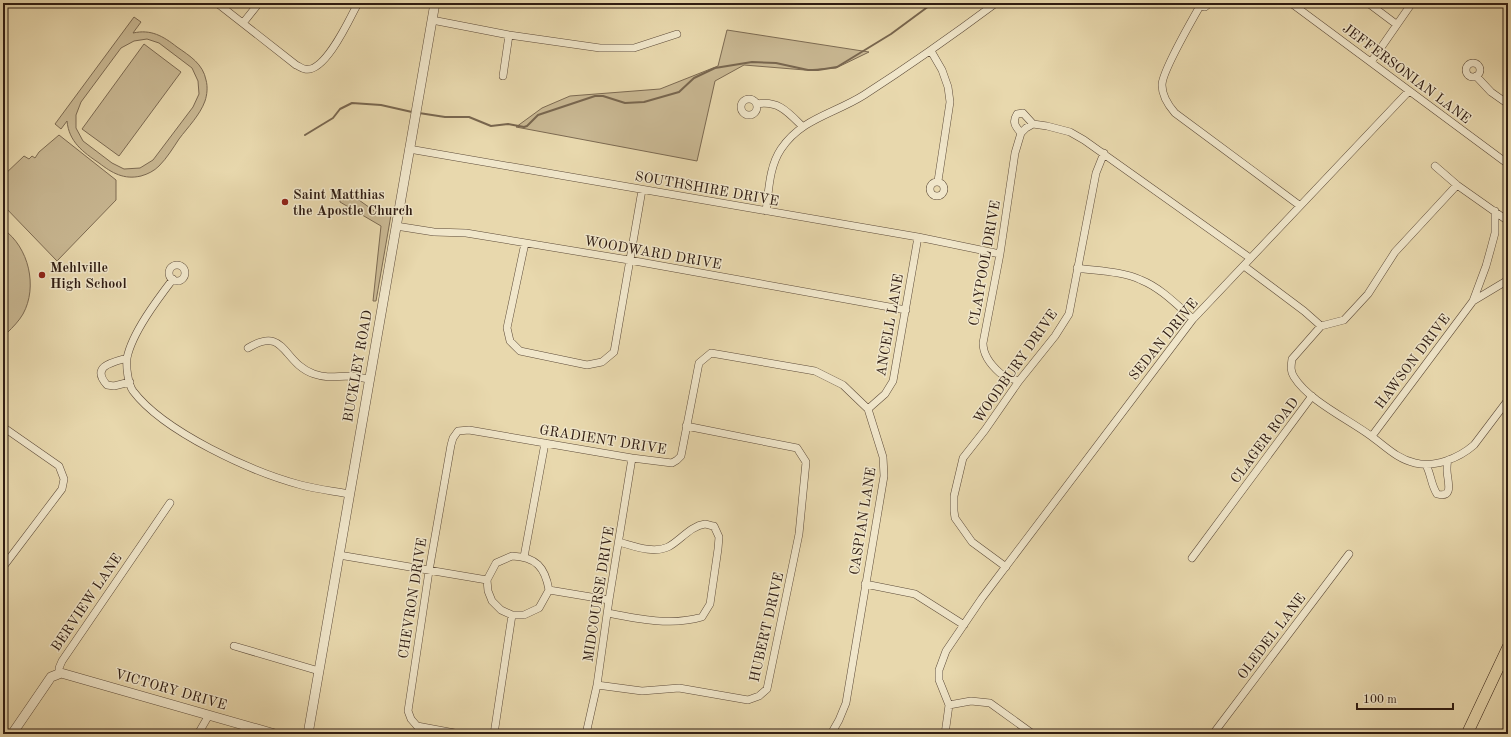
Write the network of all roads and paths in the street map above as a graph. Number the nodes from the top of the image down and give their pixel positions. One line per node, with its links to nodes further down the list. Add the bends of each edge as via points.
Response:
1 (217, 3): 12 (street)
2 (259, 3): 12 (street)
3 (358, 3): 12 (street, via 342,35 322,62 314,68 305,70)
4 (435, 3): 11 (street, BUCKLEY ROAD)
5 (996, 3): 16 (street)
6 (1210, 3): 10 (street, via 1205,7)
7 (1291, 3): 17 (street, JEFFERSONIAN LANE)
8 (1368, 3): 13 (street)
9 (1412, 3): 13 (street)
10 (1198, 4): 33 (street, via 1162,84 1165,101 1175,113)
11 (432, 20): 15 (street); 26 (street, BUCKLEY ROAD)
12 (243, 23)
13 (1396, 24): 17 (street)
14 (677, 34): 15 (street, via 634,48 600,48)
15 (509, 35): 18 (street)
16 (932, 51): 24 (street, via 862,96); 30 (street, via 942,70 950,102)
17 (1371, 62): 20 (street, JEFFERSONIAN LANE)
18 (503, 76)
19 (1476, 76): 22 (street, via 1491,92)
20 (1409, 91): 28 (street, JEFFERSONIAN LANE); 33 (street, SEDAN DRIVE)
21 (757, 104): 24 (street, via 773,104 788,112)
22 (1508, 104)
23 (1033, 124): 25 (street); 25 (street, via 1023,113 1017,114 1014,124); 27 (street, via 1070,132)
24 (802, 126): 34 (street, via 780,150 773,166)
25 (1021, 133): 40 (street, CLAYPOOL DRIVE, via 1015,153)
26 (409, 149): 32 (street, SOUTHSHIRE DRIVE); 37 (street, BUCKLEY ROAD)
27 (1104, 153): 41 (street); 44 (street, WOODBURY DRIVE, via 1096,173)
28 (1508, 164)
29 (1435, 166): 31 (street)
30 (938, 181)
31 (1457, 185): 35 (street); 50 (street, via 1395,252 1368,294 1344,320)
32 (642, 190): 34 (street, SOUTHSHIRE DRIVE); 42 (street)
33 (1299, 206): 41 (street, SEDAN DRIVE)
34 (766, 211): 38 (street, SOUTHSHIRE DRIVE)
35 (1495, 211): 36 (street); 47 (street, HAWSON DRIVE, via 1495,233)
36 (1508, 221)
37 (396, 226): 39 (street, WOODWARD DRIVE, via 434,232 466,233); 54 (street, BUCKLEY ROAD)
38 (918, 237): 40 (street, SOUTHSHIRE DRIVE); 48 (street, ANCELL LANE)
39 (525, 243): 42 (street, WOODWARD DRIVE); 42 (street, via 507,328 510,341 520,351 587,364 602,362 614,352)
40 (1000, 254): 56 (street, CLAYPOOL DRIVE, via 983,349 1001,374)
41 (1250, 258): 43 (street, SEDAN DRIVE)
42 (629, 260): 48 (street, WOODWARD DRIVE)
43 (1244, 266): 49 (street, SEDAN DRIVE); 50 (street)
44 (1077, 268): 49 (street, via 1141,279); 56 (street, WOODBURY DRIVE, via 1069,314)
45 (173, 279): 53 (street, via 139,327)
46 (1508, 280): 47 (street, HAWSON DRIVE)
47 (1473, 301): 63 (street, HAWSON DRIVE)
48 (906, 310): 59 (street, ANCELL LANE, via 893,381 885,394)
49 (1194, 319): 76 (street, SEDAN DRIVE)
50 (1321, 326): 57 (street, CLAGER ROAD, via 1292,359 1290,366 1297,382)
51 (248, 348): 54 (street, via 258,342 271,340 281,346 299,366 314,374 332,378 350,376)
52 (711, 353): 59 (street, CASPIAN LANE, via 815,371 843,385); 60 (street, GRADIENT DRIVE, via 699,363)
53 (127, 358): 55 (street); 55 (street, via 108,363 101,374 107,385)
54 (369, 379): 68 (street, BUCKLEY ROAD)
55 (130, 382): 68 (street, via 132,390 152,410 214,450 250,468 302,485)
56 (1019, 382): 76 (street, WOODBURY DRIVE, via 963,458 954,503 955,518 972,542)
57 (1312, 396): 63 (street); 74 (street, CLAGER ROAD)
58 (1508, 400): 66 (street, via 1474,445)
59 (868, 410): 79 (street, CASPIAN LANE, via 884,466)
60 (686, 426): 65 (street, GRADIENT DRIVE, via 681,456 672,463); 90 (street, HUBERT DRIVE, via 797,448 806,462 799,534 767,689 759,696 748,700 679,688 642,691)
61 (3, 427): 75 (street, via 59,466 64,479 62,489)
62 (458, 431): 64 (street, GRADIENT DRIVE, via 469,430); 77 (street, CHEVRON DRIVE, via 451,445)
63 (1372, 436): 67 (street, via 1391,452 1414,463)
64 (545, 443): 65 (street, GRADIENT DRIVE); 73 (street)
65 (632, 458): 70 (street, MIDCOURSE DRIVE)
66 (1448, 460): 67 (street); 67 (street, via 1449,487 1446,494 1437,494 1434,491 1431,473)
67 (1426, 465)
68 (349, 494): 72 (street, BUCKLEY ROAD)
69 (170, 503): 89 (street, BERVIEW LANE, via 62,661)
70 (619, 542): 81 (street, MIDCOURSE DRIVE); 82 (street, via 651,550 660,549 668,547 691,530 705,524 714,526 719,537 710,604 702,618 689,621 643,620)
71 (1349, 554): 103 (street, OLEDEL LANE)
72 (339, 555): 77 (street); 88 (street, BUCKLEY ROAD)
73 (524, 556): 78 (street, via 512,556 496,563); 80 (street, via 543,571)
74 (1192, 558)
75 (3, 567)
76 (1006, 567): 84 (street, SEDAN DRIVE)
77 (429, 571): 78 (street); 97 (street, CHEVRON DRIVE, via 408,711 418,726)
78 (487, 580): 83 (street, via 492,601 501,610)
79 (865, 584): 84 (street, via 915,594); 100 (street, CASPIAN LANE, via 846,703)
80 (549, 590): 81 (street); 83 (street, via 539,608 524,615)
81 (609, 600): 82 (street, MIDCOURSE DRIVE)
82 (608, 612): 90 (street, MIDCOURSE DRIVE)
83 (512, 615): 98 (street)
84 (964, 625): 91 (street, SEDAN DRIVE, via 946,651 939,670 939,680)
85 (234, 646): 88 (street)
86 (1508, 647): 87 (main road)
87 (1505, 664): 104 (main road)
88 (319, 671): 96 (street, BUCKLEY ROAD)
89 (59, 673): 92 (street, VICTORY DRIVE); 93 (street, BERVIEW LANE, via 51,677)
90 (596, 686): 99 (street, MIDCOURSE DRIVE)
91 (950, 705): 101 (street); 102 (street, via 971,701 990,704)
92 (209, 715): 94 (street); 95 (street, VICTORY DRIVE)
93 (12, 734)
94 (198, 734)
95 (275, 734)
96 (308, 734)
97 (460, 734)
98 (494, 734)
99 (586, 734)
100 (831, 734)
101 (945, 734)
102 (1033, 734)
103 (1213, 734)
104 (1467, 734)

